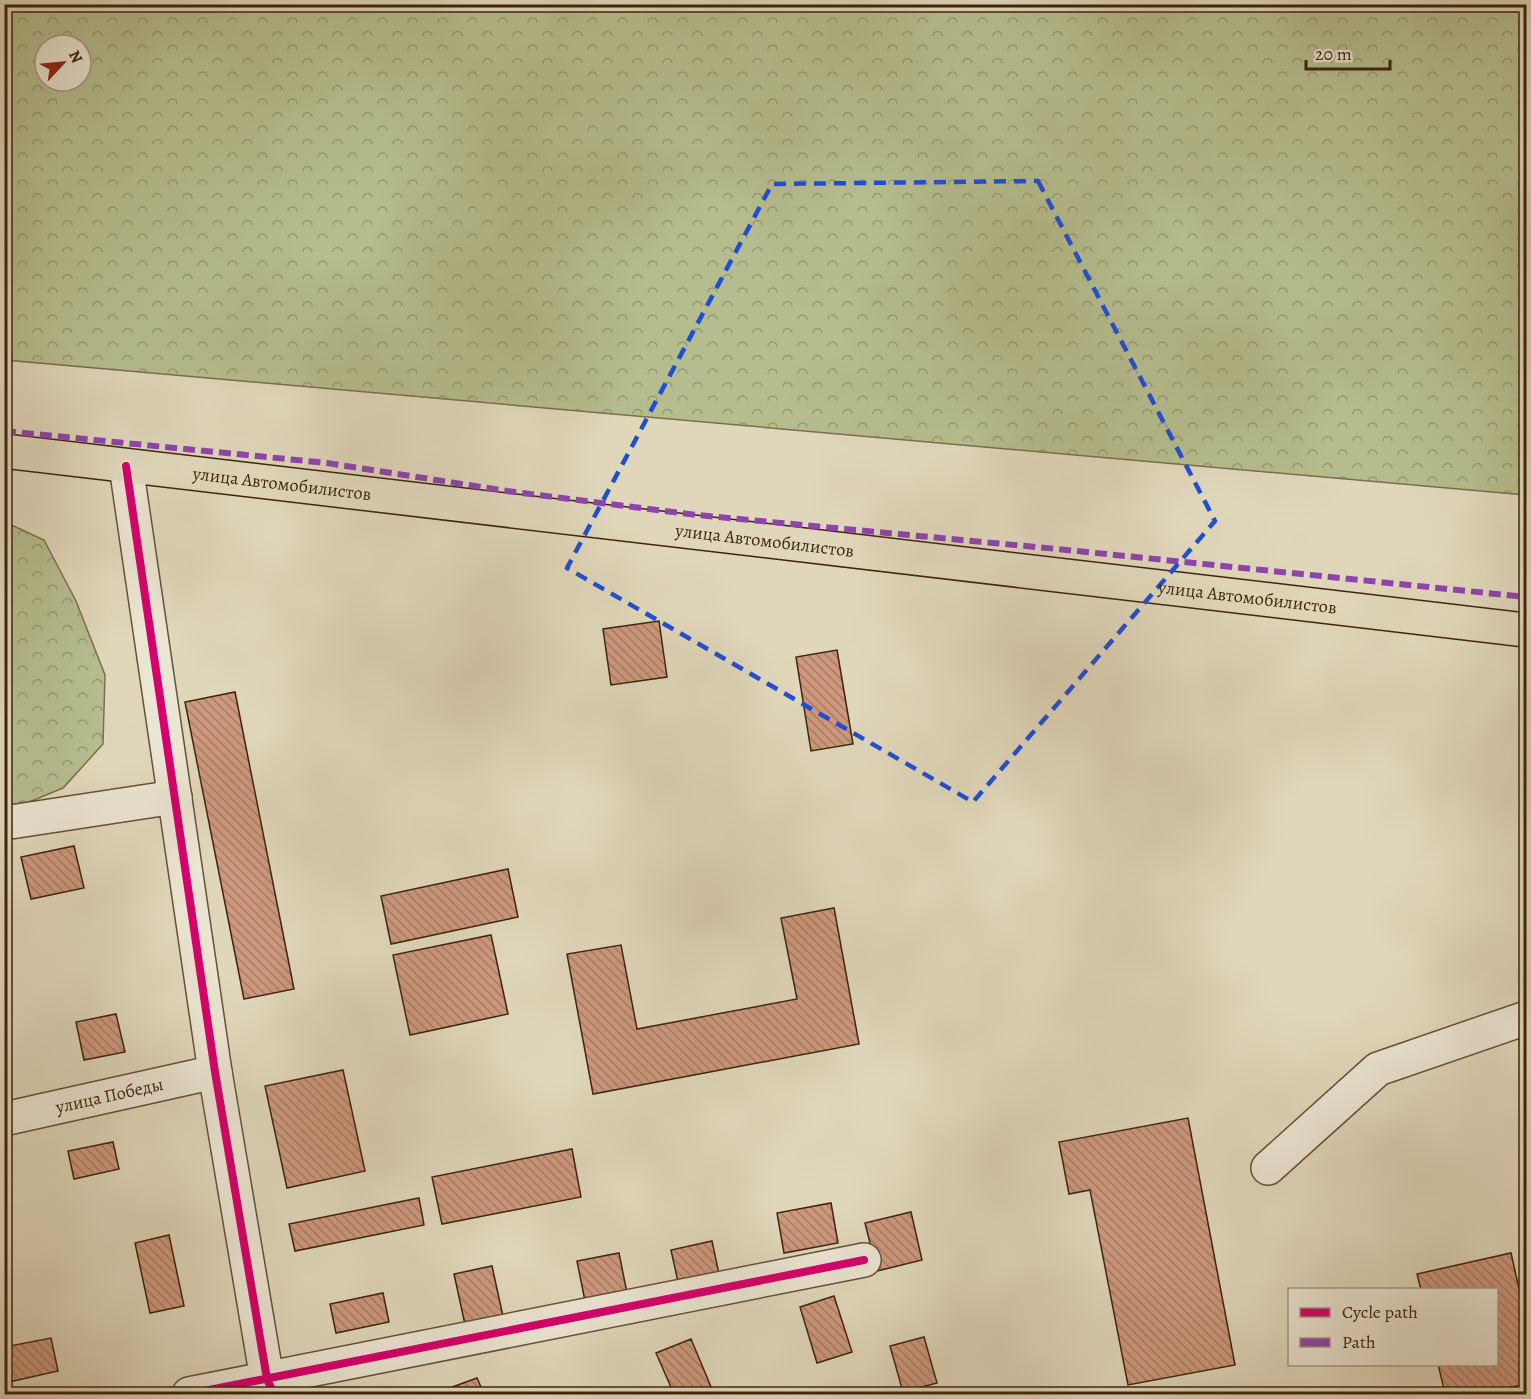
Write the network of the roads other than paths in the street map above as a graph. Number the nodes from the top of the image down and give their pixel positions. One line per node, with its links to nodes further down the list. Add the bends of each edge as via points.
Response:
1 (4, 451): 2 (main road, улица Автомобилистов)
2 (126, 466): 3 (main road, улица Автомобилистов); 4 (street)
3 (1527, 630)
4 (175, 797): 5 (street); 7 (street)
5 (4, 824)
6 (1527, 1018): 9 (street, via 1378,1069)
7 (215, 1071): 8 (street, улица Победы); 11 (street)
8 (4, 1119)
9 (1268, 1168)
10 (864, 1260): 11 (street)
11 (271, 1387): 12 (street)
12 (189, 1395)

